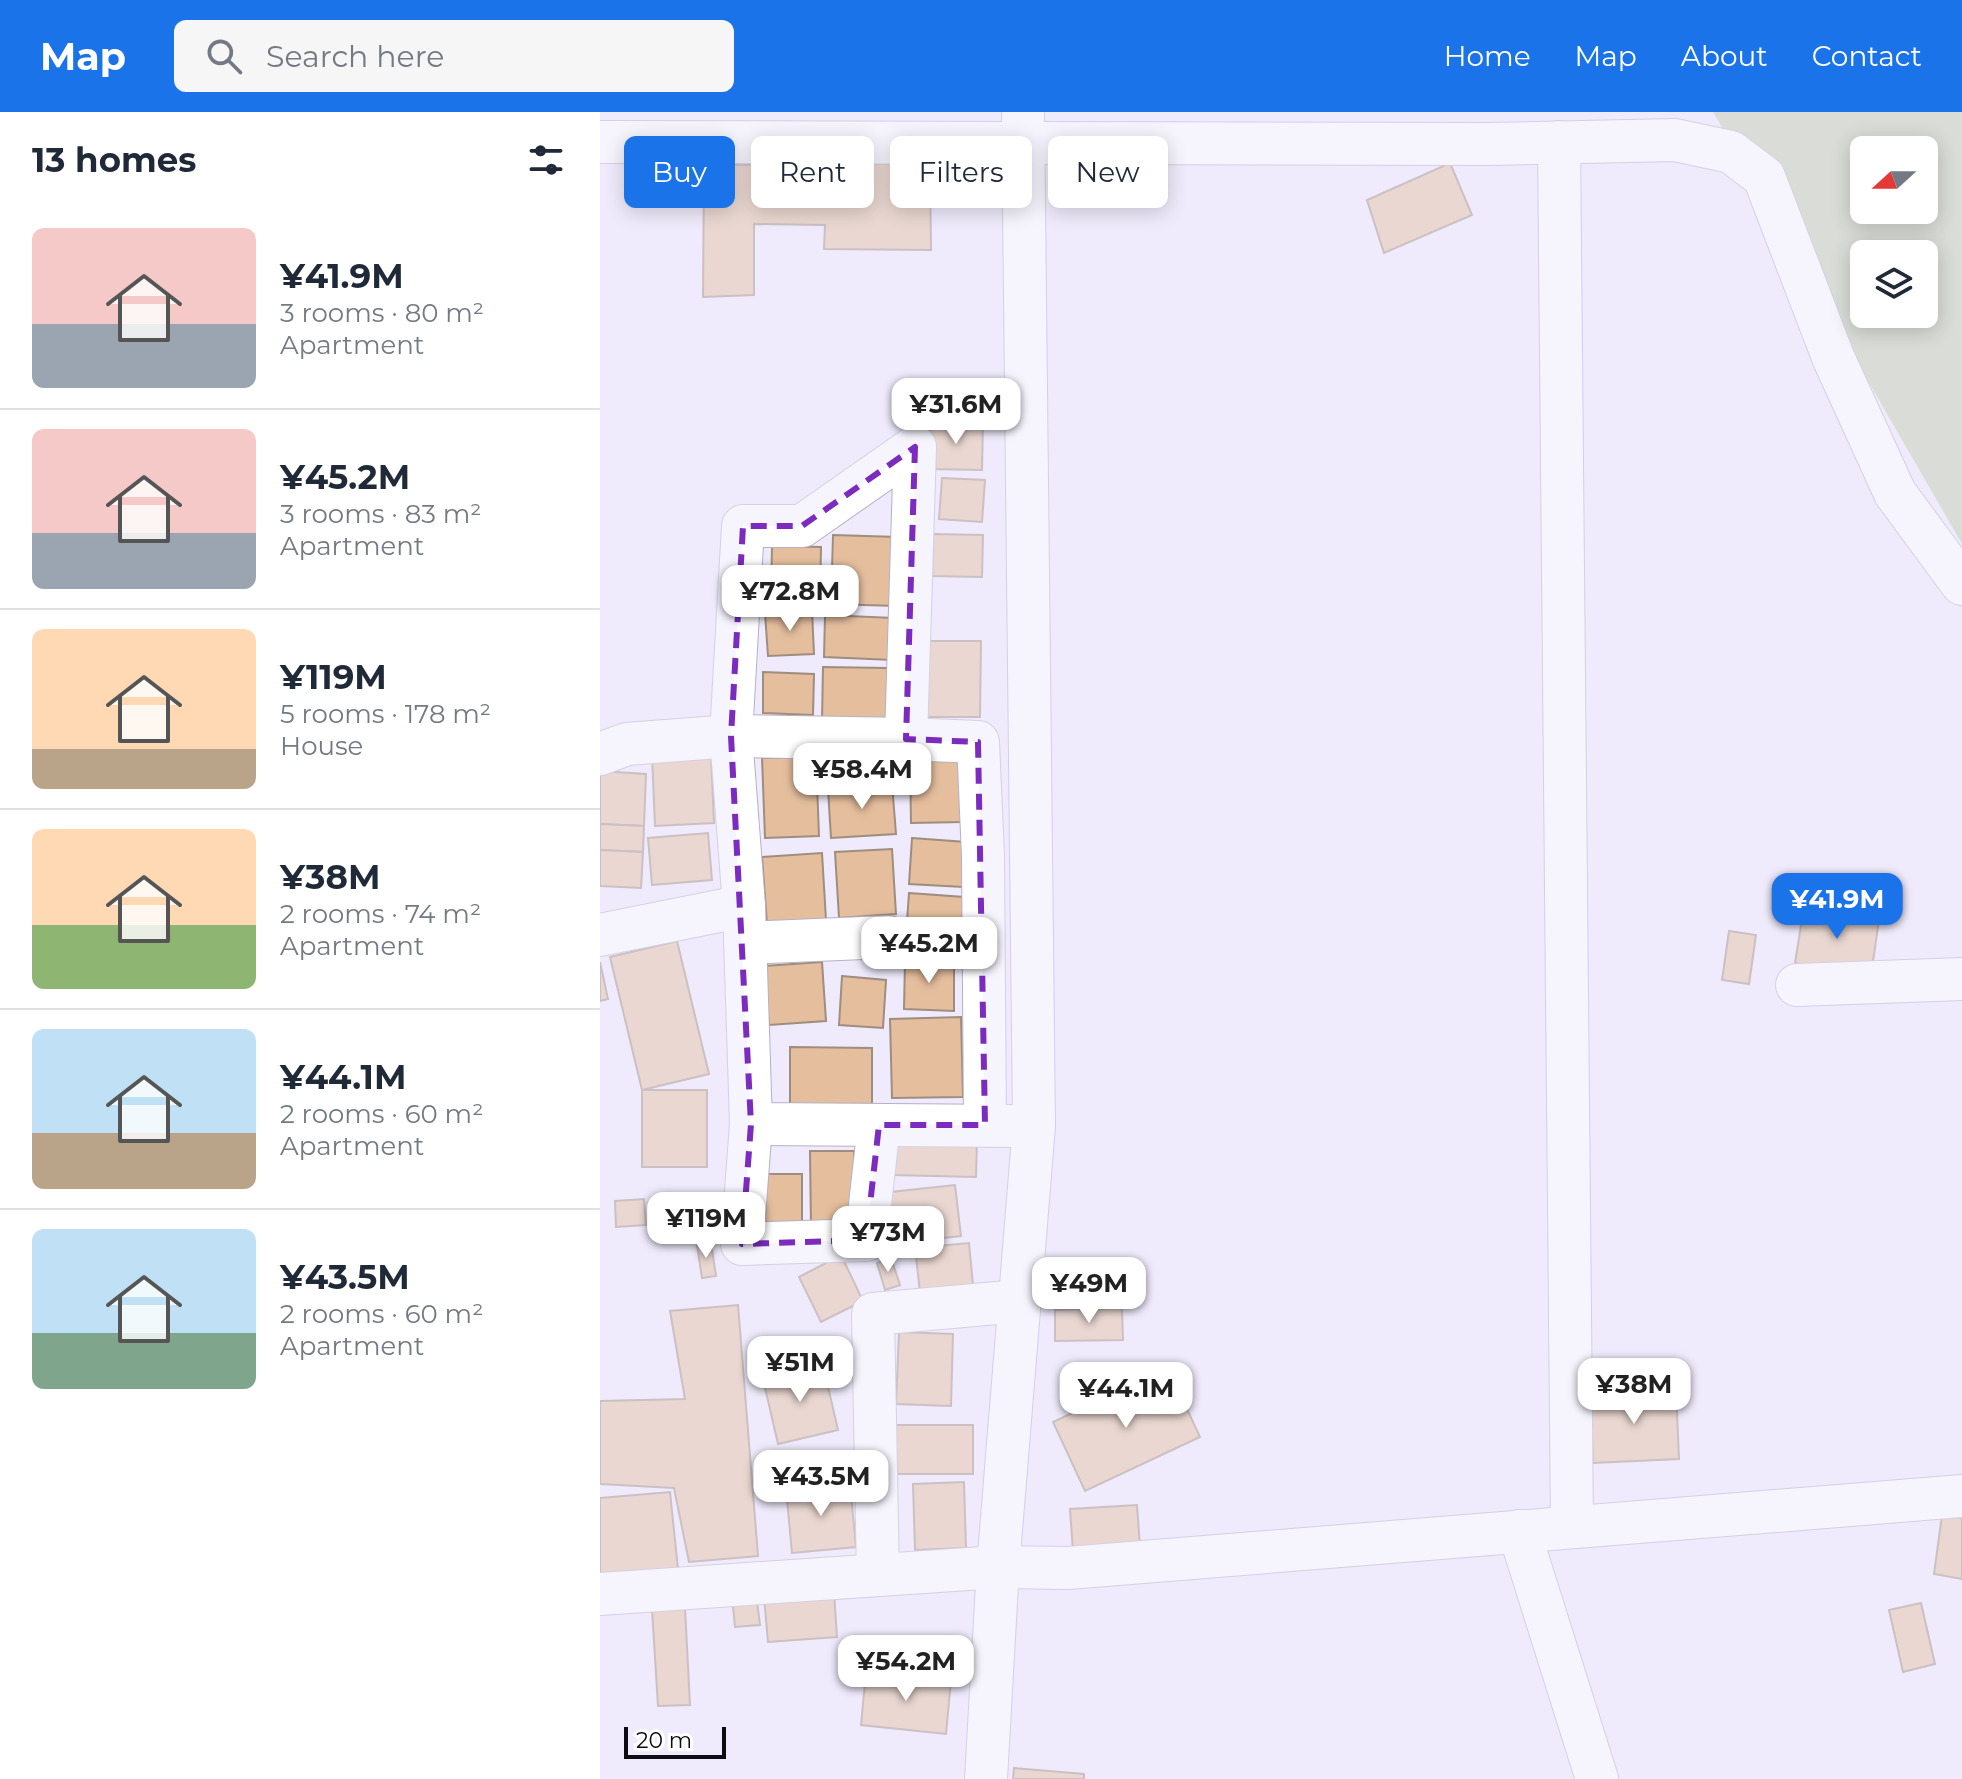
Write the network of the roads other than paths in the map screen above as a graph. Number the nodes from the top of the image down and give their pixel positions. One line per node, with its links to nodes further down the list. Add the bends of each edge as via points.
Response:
1 (1023, 128): 2 (street); 3 (street); 16 (street)
2 (600, 142)
3 (1559, 142): 4 (street, via 1675,140 1731,152 1764,177 1833,357 1895,493); 19 (street)
4 (1962, 584)
5 (731, 736): 6 (street); 6 (street, via 743,526 802,526 915,447); 7 (street, via 627,744); 8 (street)
6 (906, 739): 15 (street, via 978,742)
7 (600, 754)
8 (745, 924): 9 (street); 10 (street); 13 (street)
9 (600, 935)
10 (888, 937)
11 (1962, 979): 12 (street)
12 (1797, 985)
13 (751, 1124): 14 (street); 14 (street, via 742,1244 866,1240)
14 (879, 1125): 15 (street)
15 (985, 1125): 16 (street)
16 (1034, 1126): 17 (street)
17 (1020, 1301): 21 (street); 22 (street, via 873,1314)
18 (1962, 1496): 19 (street)
19 (1572, 1527): 20 (street)
20 (1519, 1531): 21 (street, via 1068,1568); 25 (street)
21 (998, 1567): 22 (street); 24 (street)
22 (878, 1575): 23 (street)
23 (600, 1594)
24 (986, 1779)
25 (1597, 1779)

